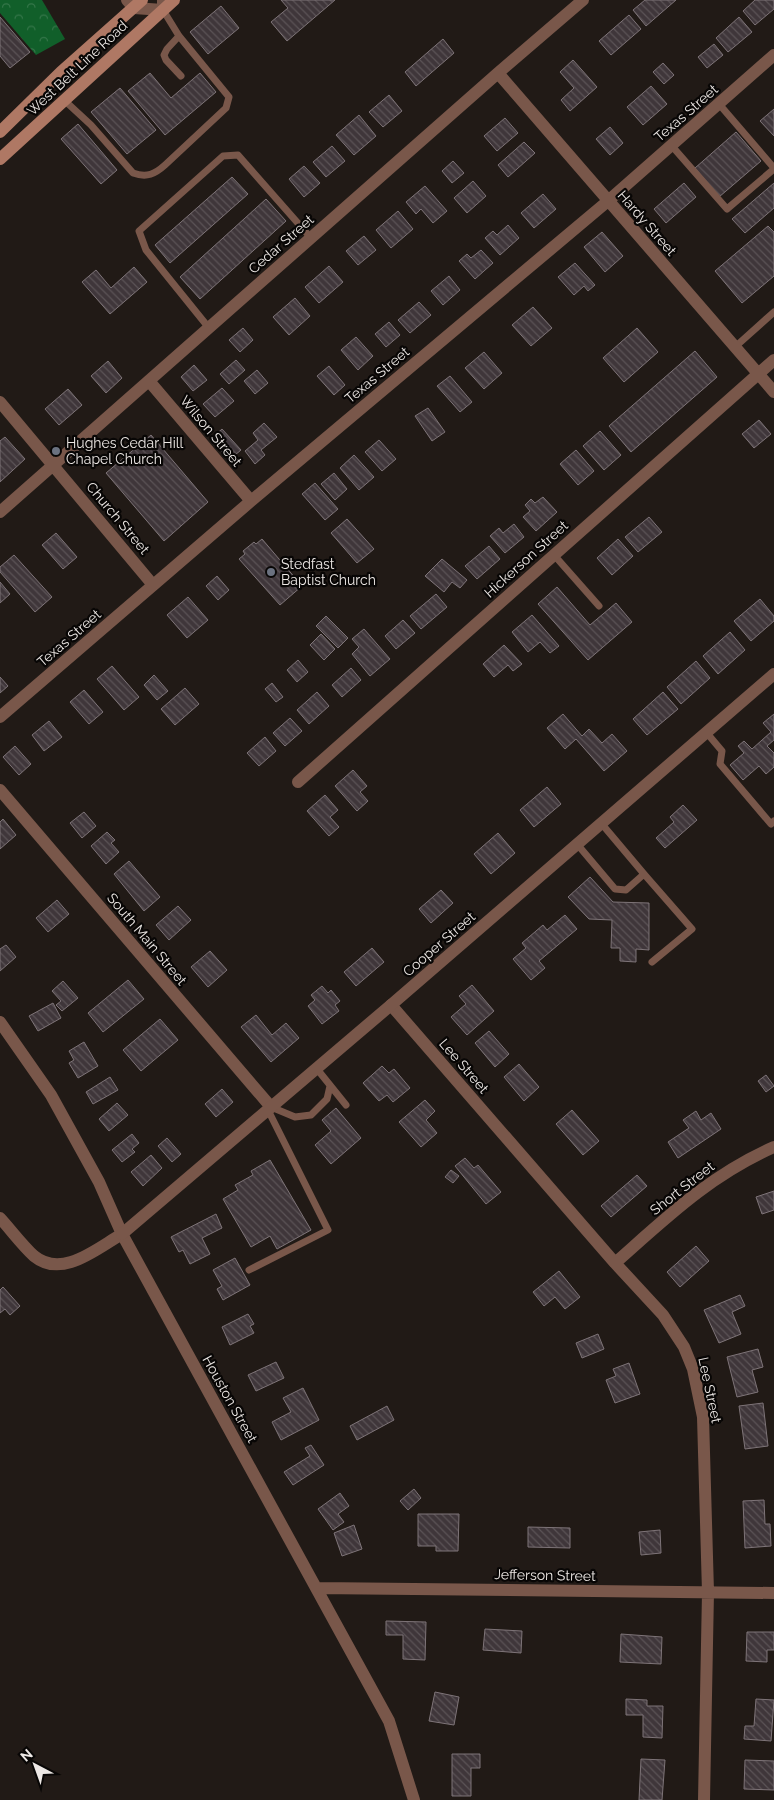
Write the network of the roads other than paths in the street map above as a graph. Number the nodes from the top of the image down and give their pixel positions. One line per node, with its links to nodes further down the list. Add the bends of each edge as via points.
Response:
1 (174, 0): 4 (main road, West Belt Line Road)
2 (583, 0): 7 (street, Cedar Street)
3 (134, 3): 4 (street); 11 (main road, West Belt Line Road)
4 (163, 5): 5 (lane); 9 (main road, West Belt Line Road)
5 (179, 36): 8 (lane, via 164,55); 9 (lane, via 229,97 226,108 155,173 142,176 133,173)
6 (774, 55): 10 (street, Texas Street)
7 (498, 73): 15 (street, Hardy Street); 16 (street, Cedar Street)
8 (181, 76)
9 (64, 100): 13 (main road, West Belt Line Road)
10 (719, 104): 12 (street, Texas Street); 14 (lane)
11 (0, 132)
12 (671, 145): 14 (lane, via 727,209); 15 (street, Texas Street)
13 (0, 159)
14 (774, 169)
15 (608, 201): 19 (street, Hardy Street); 26 (street, Texas Street)
16 (311, 238): 18 (street, Cedar Street); 18 (lane, via 238,156 223,156 140,231 146,250)
17 (774, 312): 19 (lane)
18 (209, 328): 22 (street, Cedar Street)
19 (735, 347): 21 (street, Hardy Street)
20 (774, 360): 21 (street, Hickerson Street)
21 (758, 374): 23 (street, Hardy Street); 28 (street, Hickerson Street)
22 (149, 381): 25 (street, Cedar Street); 26 (street, Wilson Street)
23 (774, 392)
24 (0, 402): 25 (street, Church Street)
25 (54, 464): 27 (street, Cedar Street); 29 (street, Church Street)
26 (251, 501): 29 (street, Texas Street)
27 (0, 512)
28 (554, 555): 30 (lane); 34 (street, Hickerson Street)
29 (153, 585): 32 (street, Texas Street)
30 (599, 606)
31 (774, 674): 33 (street, Cooper Street)
32 (0, 717)
33 (706, 732): 36 (lane, via 722,751 720,764 771,824); 37 (street, Cooper Street)
34 (298, 782)
35 (0, 790): 46 (street, South Main Street)
36 (774, 821)
37 (601, 823): 38 (street, Cooper Street); 39 (lane)
38 (577, 844): 39 (lane, via 615,889 626,890); 41 (street, Cooper Street)
39 (644, 874): 40 (lane, via 692,929)
40 (652, 962)
41 (391, 1005): 43 (street, Cooper Street); 50 (street, Lee Street)
42 (0, 1022): 49 (street, Houston Street, via 51,1095 100,1182)
43 (316, 1070): 44 (lane); 46 (street, Cooper Street)
44 (330, 1086): 45 (lane); 46 (lane, via 327,1099 311,1115 295,1117)
45 (346, 1105)
46 (269, 1109): 49 (street, Cooper Street); 51 (lane, via 328,1230)
47 (774, 1147): 50 (street, Short Street, via 739,1164 689,1198)
48 (0, 1218): 49 (street, Cooper Street, via 34,1256 46,1264 71,1263)
49 (122, 1234): 52 (street, Houston Street)
50 (615, 1263): 53 (street, Lee Street, via 663,1315 684,1347 693,1369 703,1417)
51 (249, 1270)
52 (317, 1588): 53 (street, Jefferson Street); 55 (street, Houston Street, via 389,1721)
53 (708, 1592): 54 (street, Jefferson Street); 56 (street, Lee Street)
54 (774, 1593)
55 (414, 1800)
56 (704, 1800)

